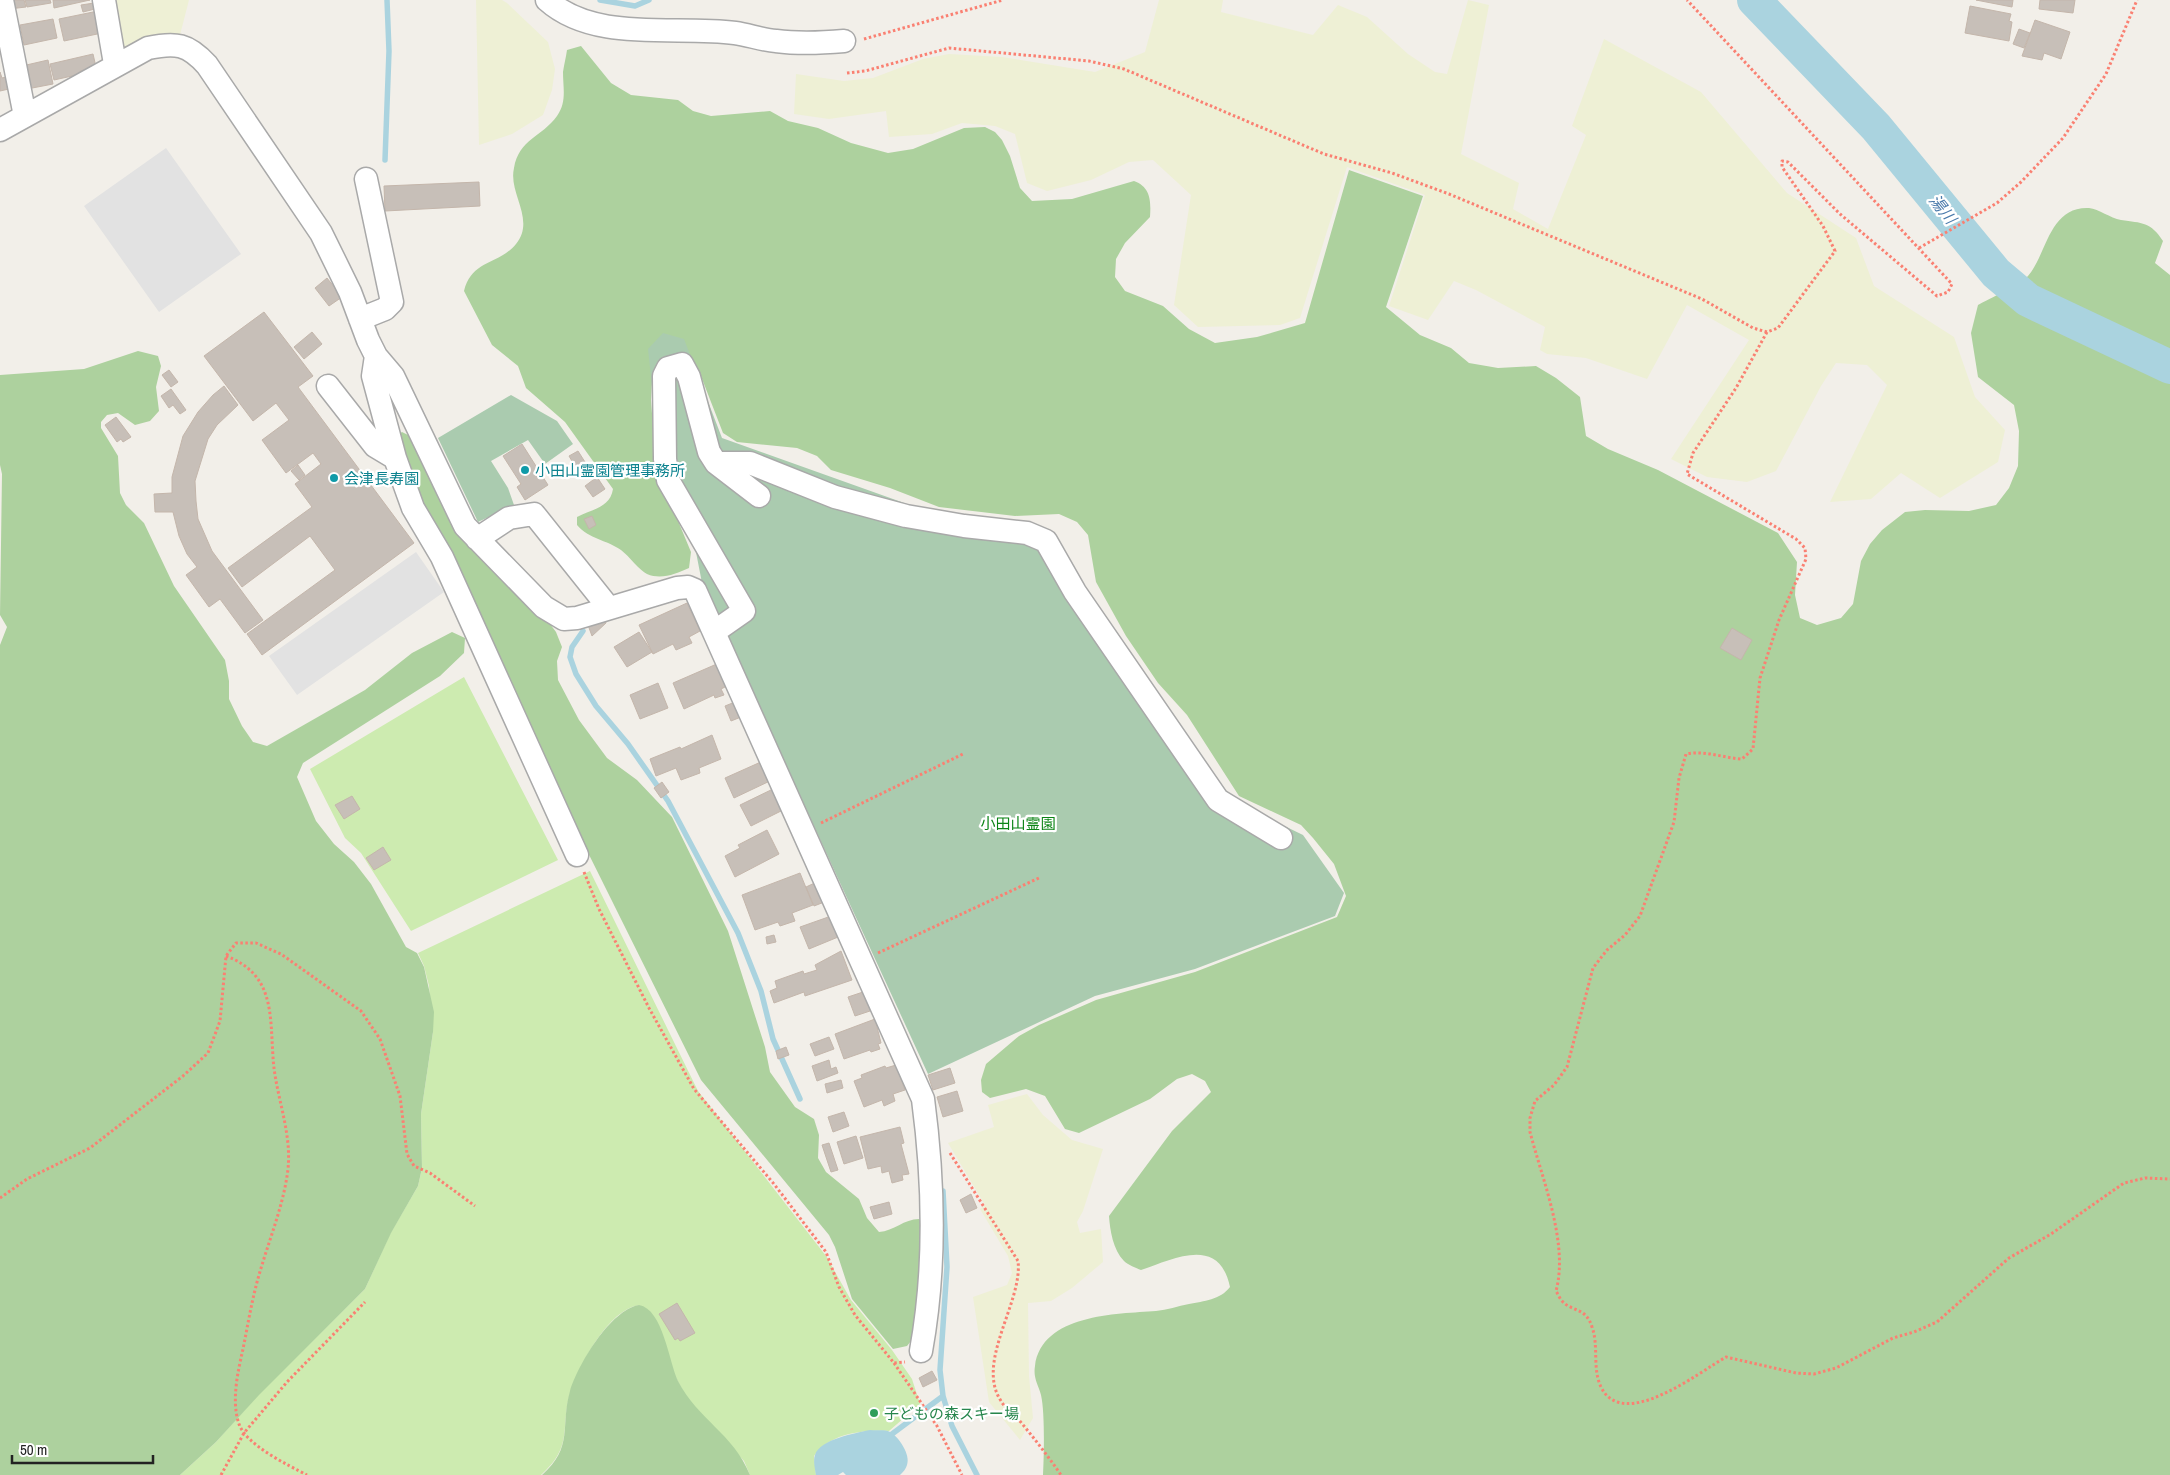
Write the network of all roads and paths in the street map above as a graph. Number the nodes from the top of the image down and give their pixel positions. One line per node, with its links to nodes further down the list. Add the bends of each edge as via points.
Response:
1 (2, 0): 10 (street)
2 (104, 0): 8 (street)
3 (546, 0): 7 (street, via 574,16 613,28 735,33 806,44)
4 (1003, 0): 7 (path, via 864,39)
5 (1687, 0): 13 (path)
6 (2137, 0): 13 (path, via 2106,74 2064,138 1997,203)
7 (844, 41)
8 (115, 64): 10 (street); 14 (street, via 148,48 166,44 187,47 196,53 321,233)
9 (847, 73): 15 (path, via 949,48 1088,61 1124,70 1324,154 1392,173 1449,194 1702,299 1753,328)
10 (25, 116): 11 (street)
11 (0, 130)
12 (366, 180): 14 (street, via 392,302 385,309)
13 (1919, 248): 15 (path, via 1952,284 1948,292 1936,296 1840,214 1803,175 1788,162 1782,162 1782,167 1824,226 1835,251 1778,328)
14 (360, 319): 16 (street)
15 (1767, 332): 32 (path, via 1736,388 1693,453 1688,474 1796,539 1805,548 1806,559 1779,620 1760,678 1753,749 1742,759 1700,751 1686,754 1679,778 1674,822 1640,916 1593,968 1567,1066 1554,1085 1535,1101 1530,1118 1530,1132 1559,1246 1560,1278 1556,1291 1562,1301 1588,1318 1593,1329 1600,1386 1607,1398 1621,1404 1641,1404 1726,1357 1796,1373 1814,1374 1836,1368 1893,1338 1937,1322 2009,1258 2051,1234 2124,1183 2144,1178)
16 (376, 356): 18 (street, via 374,376); 21 (street, via 393,376 465,526)
17 (328, 386): 18 (street, via 375,446)
18 (396, 458): 27 (street, via 413,508 442,557)
19 (716, 463): 20 (street); 23 (street, via 709,452 689,377 682,364 676,364 668,368 664,376 668,480 744,611); 26 (street, via 750,463 835,497 906,516 1026,533 1046,541 1075,592 1218,800)
20 (759, 496)
21 (478, 538): 22 (street, via 544,607 564,619); 22 (street, via 508,518 534,514)
22 (610, 608): 23 (street, via 688,587 695,590)
23 (714, 632): 25 (street)
24 (962, 754): 25 (path)
25 (810, 827): 30 (street)
26 (1281, 838)
27 (577, 855): 37 (path, via 599,909 694,1089 826,1252 839,1287 855,1315)
28 (1041, 876): 30 (path)
29 (226, 956): 33 (path, via 220,1021 208,1053 90,1148 27,1179); 34 (path, via 236,943 256,943 281,954 362,1011 380,1039 400,1096 410,1160 414,1166); 38 (path, via 242,962 256,974 268,999 274,1072 289,1143 288,1169 258,1277 238,1371 236,1406 238,1422)
30 (866, 958): 36 (street, via 923,1099 927,1126 932,1242 928,1312)
31 (948, 1150): 42 (path, via 1018,1261 1020,1273 997,1343 994,1384 1000,1400)
32 (2170, 1179)
33 (0, 1198)
34 (475, 1206)
35 (365, 1302): 38 (path, via 287,1382)
36 (921, 1351): 37 (path, via 913,1360)
37 (894, 1363): 41 (path, via 937,1426)
38 (244, 1432): 39 (path); 40 (path, via 280,1461)
39 (221, 1475)
40 (307, 1475)
41 (962, 1475)
42 (1061, 1475)

